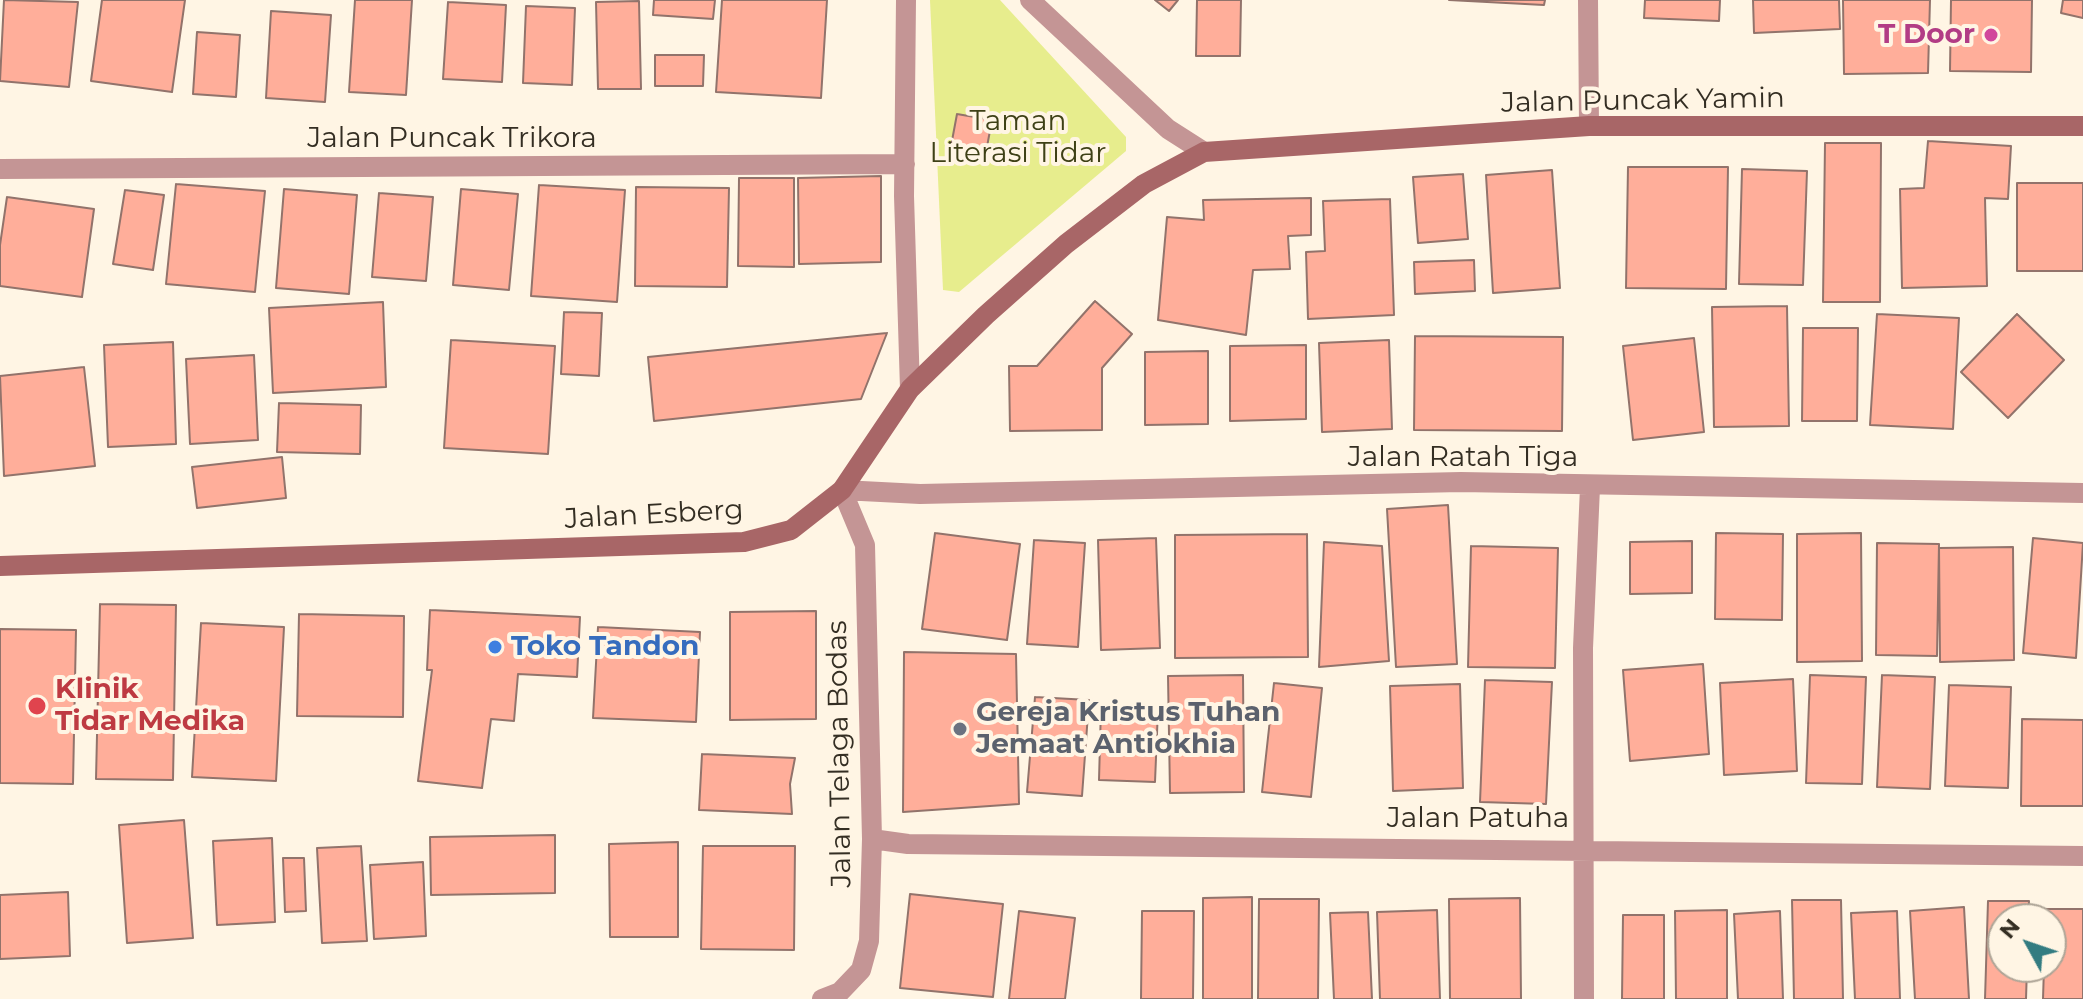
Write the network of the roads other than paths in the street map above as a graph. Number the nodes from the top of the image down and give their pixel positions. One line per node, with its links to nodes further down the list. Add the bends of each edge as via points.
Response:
1 (906, 0): 7 (street)
2 (1030, 0): 6 (street, via 1168,129)
3 (1588, 0): 4 (street)
4 (1589, 126): 5 (main road, Jalan Puncak Yamin); 6 (main road, Jalan Puncak Yamin)
5 (2083, 126)
6 (1204, 152): 9 (main road, Jalan Esberg, via 1144,184 1066,244)
7 (905, 164): 8 (street, Jalan Puncak Trikora); 9 (street)
8 (0, 169)
9 (910, 389): 11 (main road, Jalan Esberg)
10 (1590, 487): 11 (street, Jalan Ratah Tiga, via 1461,482 920,494); 12 (street, Jalan Ratah Tiga); 15 (street)
11 (842, 490): 13 (main road, Jalan Esberg, via 791,530 744,542); 14 (street, Jalan Telaga Bodas, via 865,545)
12 (2083, 493)
13 (0, 566)
14 (872, 839): 15 (street, Jalan Patuha, via 924,844); 17 (street, Jalan Telaga Bodas, via 869,941 861,970 840,992)
15 (1581, 848): 16 (street, Jalan Patuha); 18 (street)
16 (2083, 856)
17 (822, 999)
18 (1584, 999)

